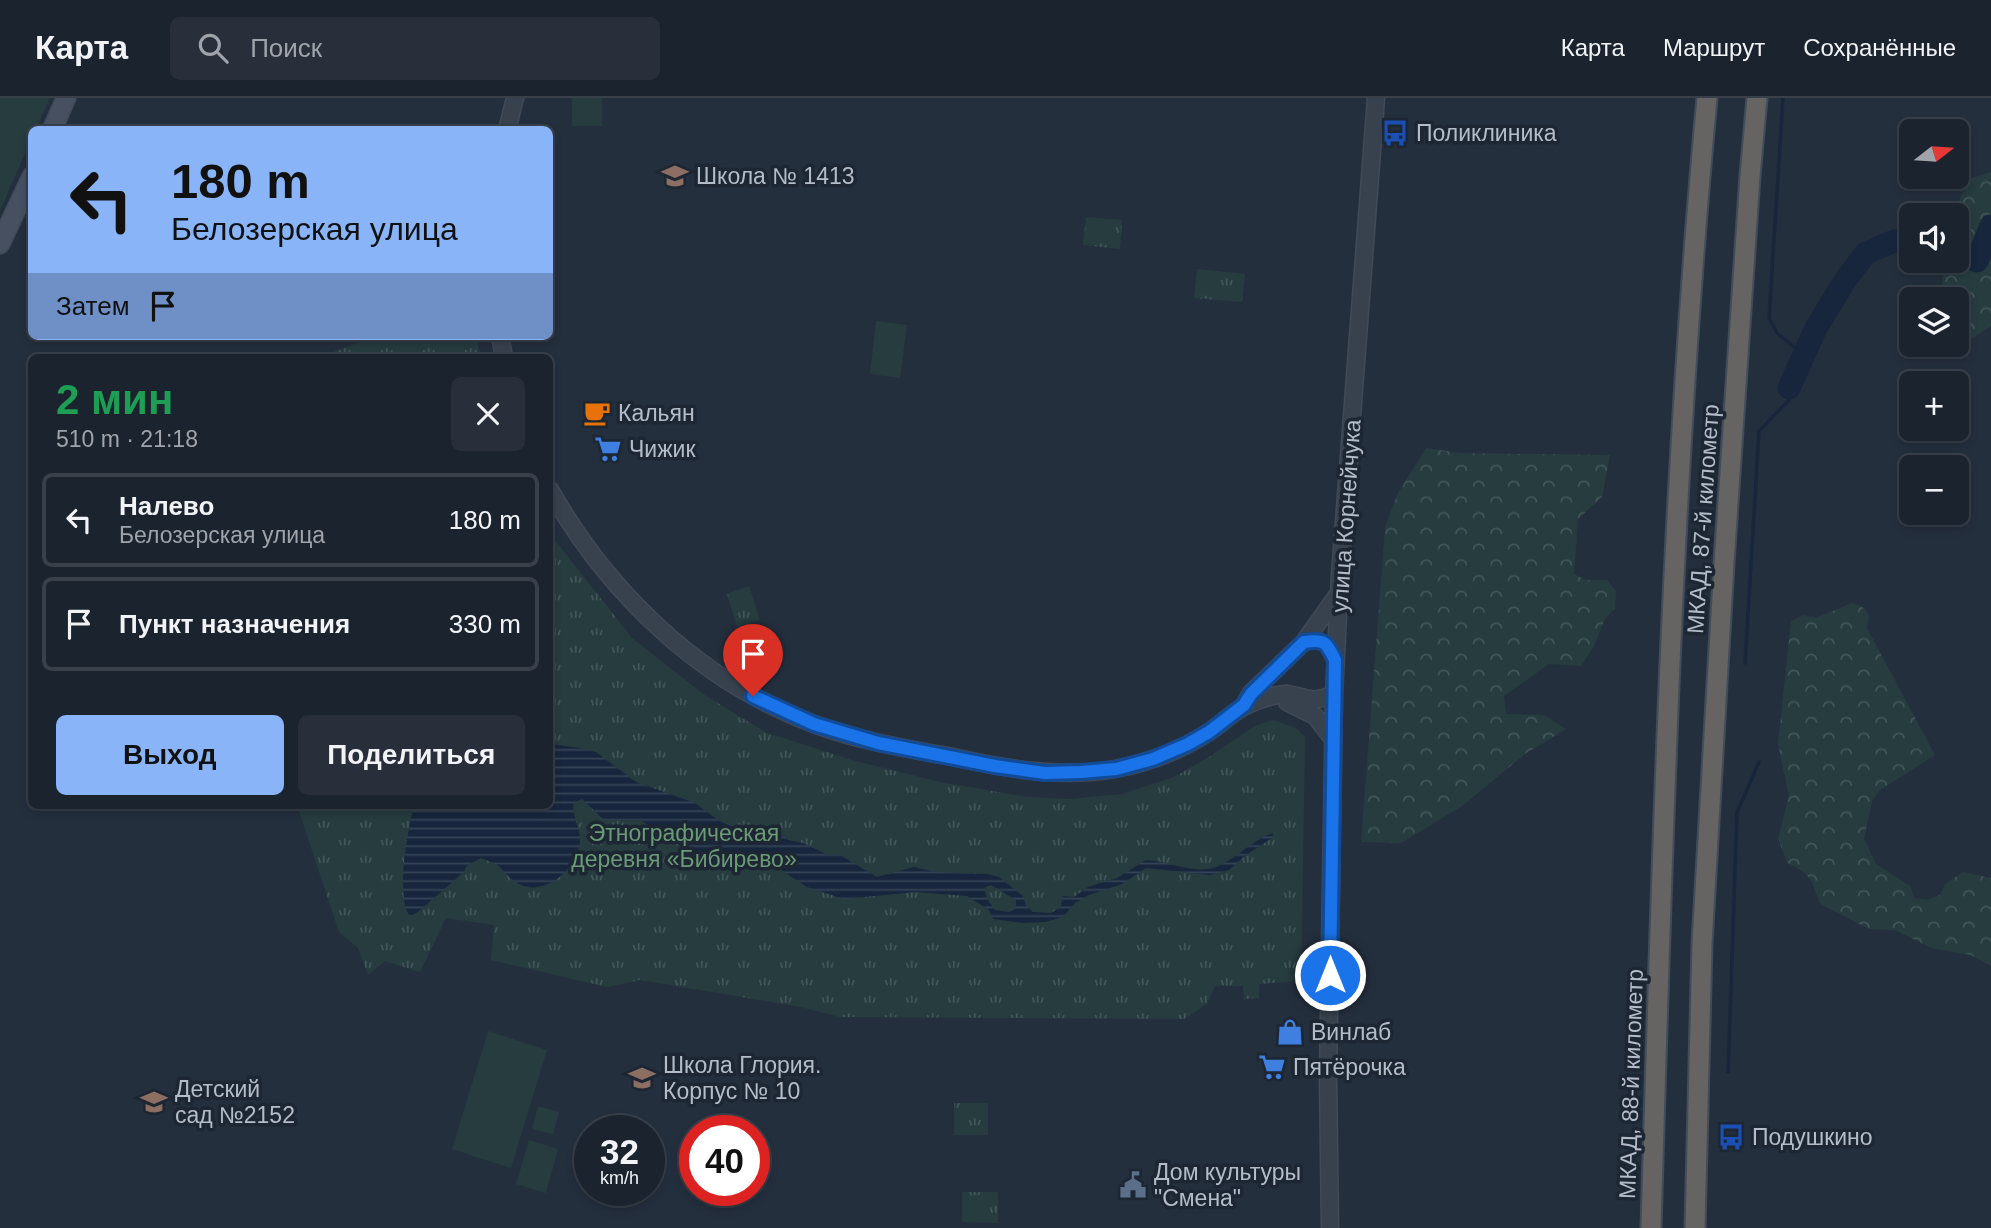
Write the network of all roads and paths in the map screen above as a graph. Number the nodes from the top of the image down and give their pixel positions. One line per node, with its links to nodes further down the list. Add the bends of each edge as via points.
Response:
1 (66, 98): 6 (main road)
2 (515, 98): 7 (street)
3 (1376, 98): 11 (street, улица Корнейчука)
4 (1707, 98): 18 (highway, МКАД, 87-й километр, via 1674,560)
5 (1757, 98): 21 (highway, МКАД, 87-й километр, via 1702,943)
6 (54, 126)
7 (507, 126)
8 (28, 184): 9 (main road)
9 (0, 244)
10 (553, 495): 16 (street, via 596,560 665,634 753,696 814,724 878,743 995,766 1045,773 1081,772 1116,769 1167,753 1209,732)
11 (1339, 592): 12 (street); 13 (street, улица Корнейчука)
12 (1304, 642): 13 (street, via 1328,644); 16 (street)
13 (1335, 660): 14 (street, улица Корнейчука)
14 (1334, 694): 15 (street, via 1319,700 1285,694); 17 (street, улица Корнейчука)
15 (1270, 697): 16 (street); 17 (street, via 1315,716)
16 (1244, 705)
17 (1333, 739): 19 (street, улица Корнейчука)
18 (1660, 942): 20 (highway, МКАД, 88-й километр)
19 (1330, 1228)
20 (1651, 1228)
21 (1695, 1228)

